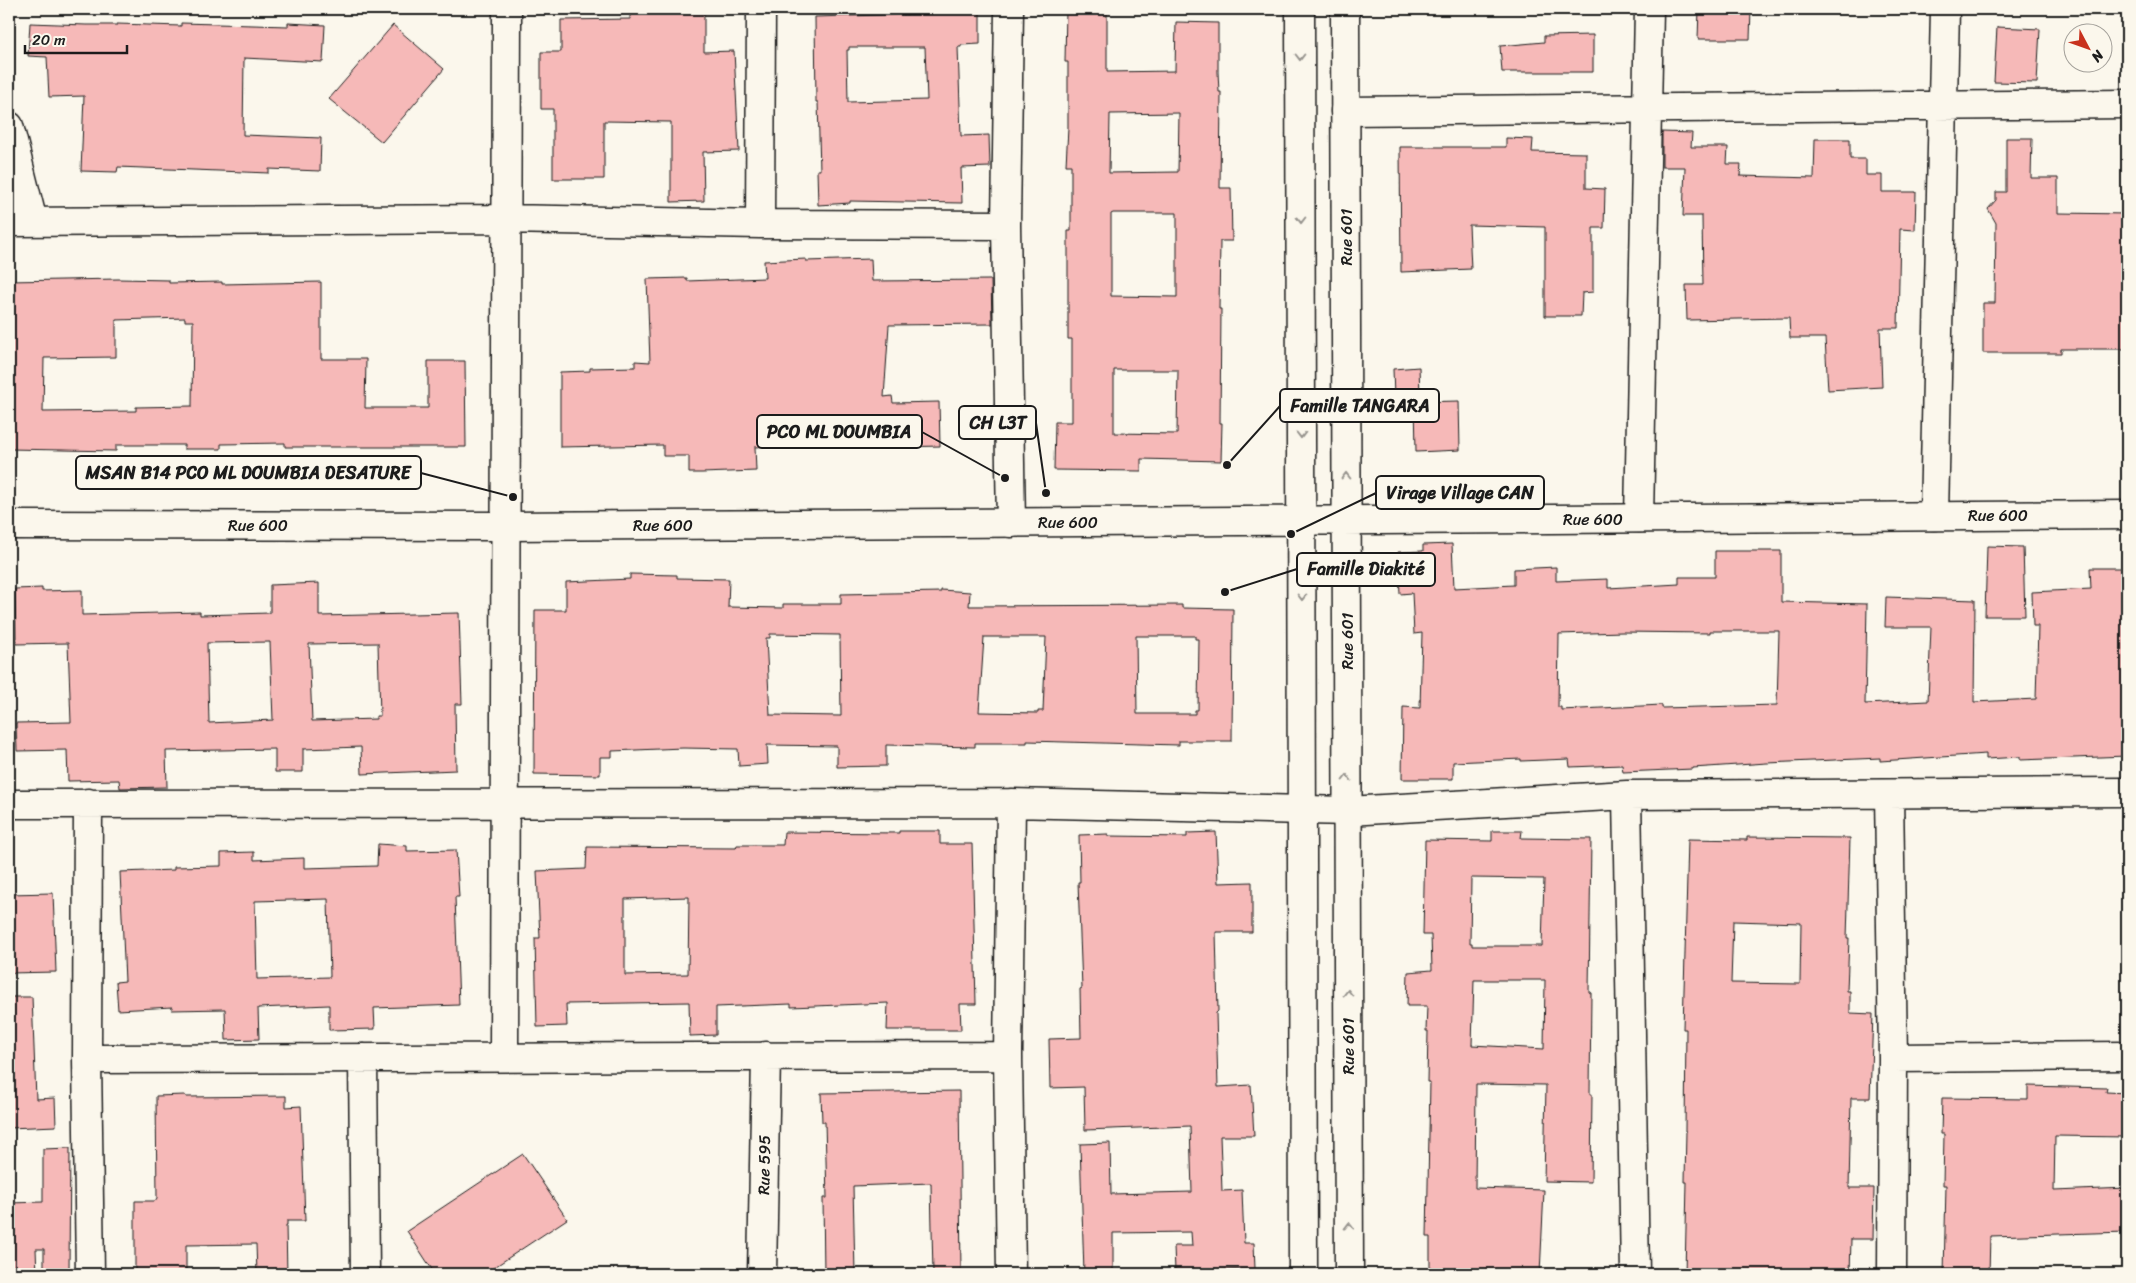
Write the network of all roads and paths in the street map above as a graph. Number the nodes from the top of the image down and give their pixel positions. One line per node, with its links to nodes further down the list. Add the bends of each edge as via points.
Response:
1 (507, 9): 13 (street)
2 (761, 9): 15 (street)
3 (1009, 9): 16 (street)
4 (1300, 9): 20 (street, one-way to 20)
5 (1345, 9): 11 (street, Rue 601)
6 (1649, 9): 10 (street)
7 (1945, 9): 9 (street)
8 (2127, 104): 9 (street)
9 (1943, 106): 10 (street); 18 (street)
10 (1646, 108): 11 (street); 19 (street)
11 (1345, 111): 21 (street, Rue 601, one-way to 11)
12 (9, 126): 14 (street)
13 (506, 219): 14 (street); 15 (street); 24 (street)
14 (21, 222)
15 (760, 224): 16 (street)
16 (1006, 225): 22 (street)
17 (2127, 515): 18 (street, Rue 600)
18 (1934, 516): 19 (street, Rue 600)
19 (1639, 518): 21 (street, Rue 600)
20 (1301, 520): 21 (street, Rue 600); 22 (street, Rue 600); 32 (street, one-way to 32)
21 (1346, 520): 33 (street, Rue 601, one-way to 21)
22 (1011, 523): 24 (street, Rue 600)
23 (9, 524): 24 (street, Rue 600)
24 (505, 526): 28 (street)
25 (2127, 792): 26 (street)
26 (1889, 794): 27 (street); 39 (street)
27 (1627, 795): 33 (street); 47 (street)
28 (504, 802): 29 (street); 30 (street); 37 (street)
29 (88, 803): 31 (street); 40 (street)
30 (1011, 803): 32 (street); 35 (street)
31 (9, 804)
32 (1302, 810): 33 (street); 45 (street)
33 (1348, 811): 46 (street, Rue 601, one-way to 33)
34 (766, 1056): 35 (street); 37 (street); 43 (street, Rue 595)
35 (1008, 1056): 44 (street)
36 (2127, 1056): 39 (street)
37 (504, 1057): 38 (street)
38 (363, 1058): 40 (street); 42 (street)
39 (1893, 1058): 48 (street)
40 (87, 1060): 41 (street)
41 (90, 1274)
42 (365, 1274)
43 (762, 1274)
44 (1011, 1274)
45 (1303, 1274)
46 (1349, 1274)
47 (1635, 1274)
48 (1892, 1274)

